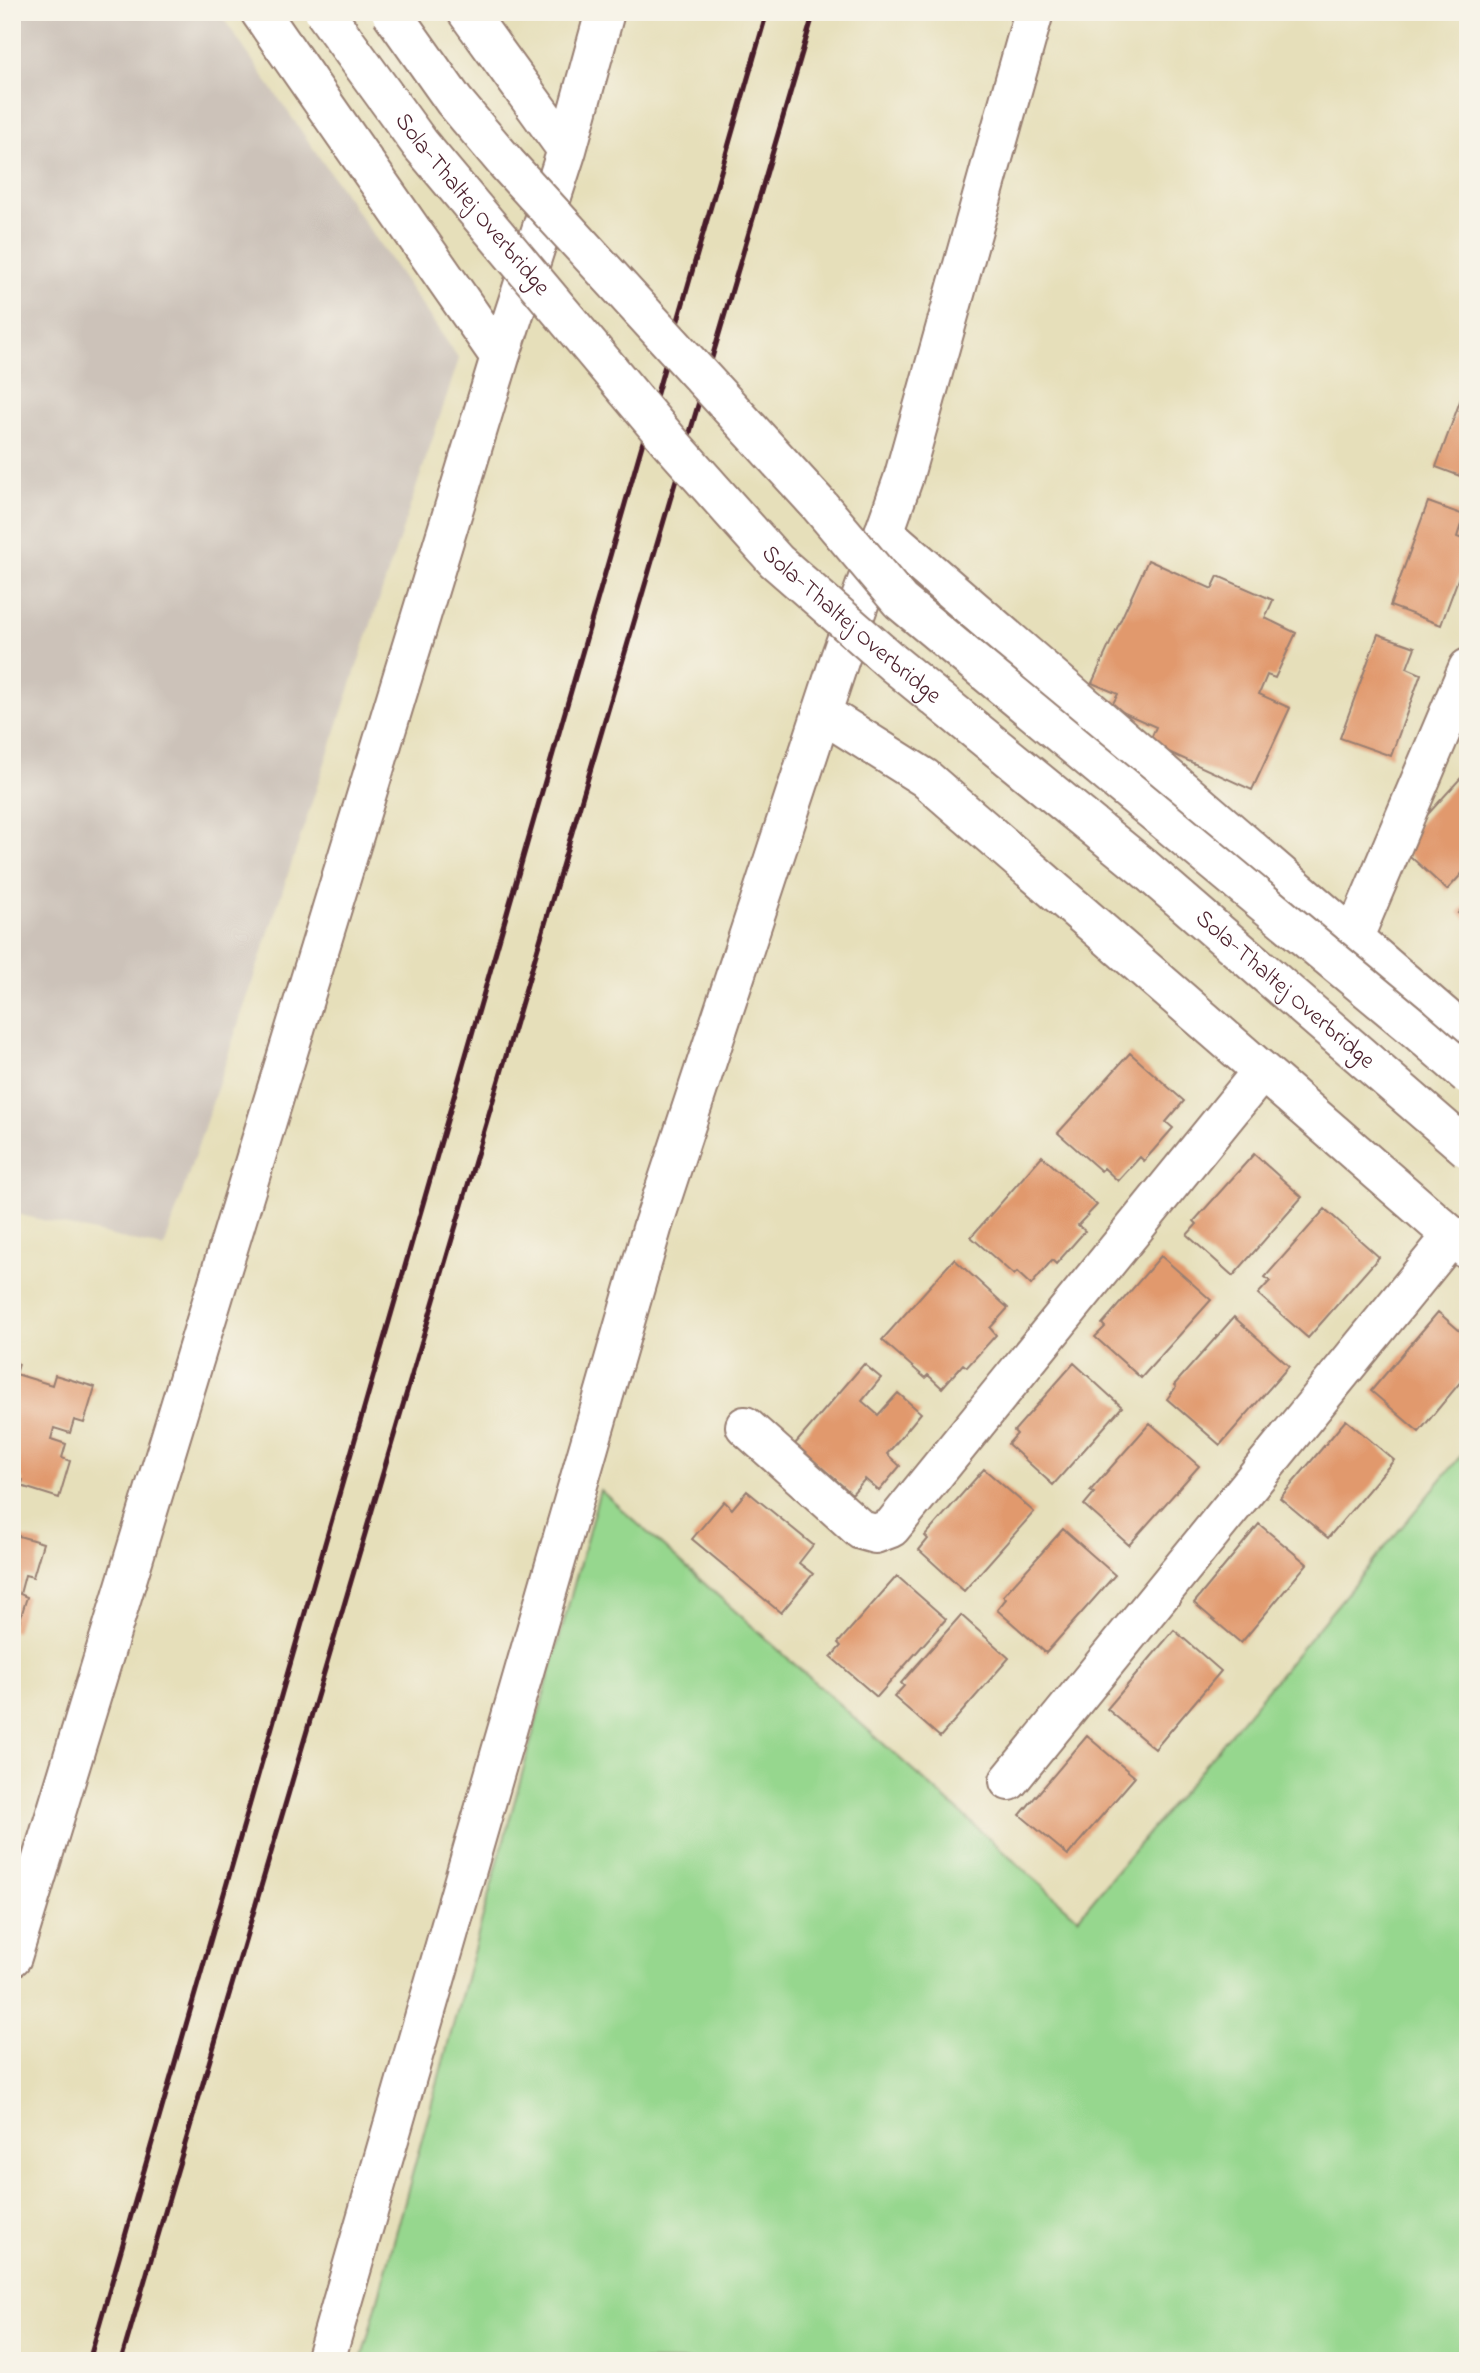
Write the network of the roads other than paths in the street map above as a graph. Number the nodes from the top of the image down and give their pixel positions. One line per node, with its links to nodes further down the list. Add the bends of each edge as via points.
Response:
1 (260, 12): 8 (street)
2 (324, 12): 16 (street, Sola-Thaltej Overbridge, bridge, via 420,144 776,561 1143,867)
3 (391, 12): 15 (street, Sola-Thaltej Overbridge, bridge, via 454,101 507,164 900,601)
4 (467, 12): 7 (street)
5 (605, 12): 7 (street)
6 (1034, 12): 9 (street, via 903,480)
7 (568, 150): 8 (street)
8 (500, 356): 20 (street)
9 (884, 533): 11 (street); 12 (street)
10 (1465, 683): 12 (street)
11 (822, 713): 14 (street, via 925,778); 21 (street, via 653,1225)
12 (1354, 937): 13 (street)
13 (1468, 1037)
14 (1262, 1071): 17 (street); 18 (street, via 891,1528 875,1534 861,1530)
15 (1468, 1075)
16 (1468, 1149)
17 (1460, 1243): 19 (street)
18 (745, 1426)
19 (1009, 1781)
20 (12, 1958)
21 (326, 2361)

